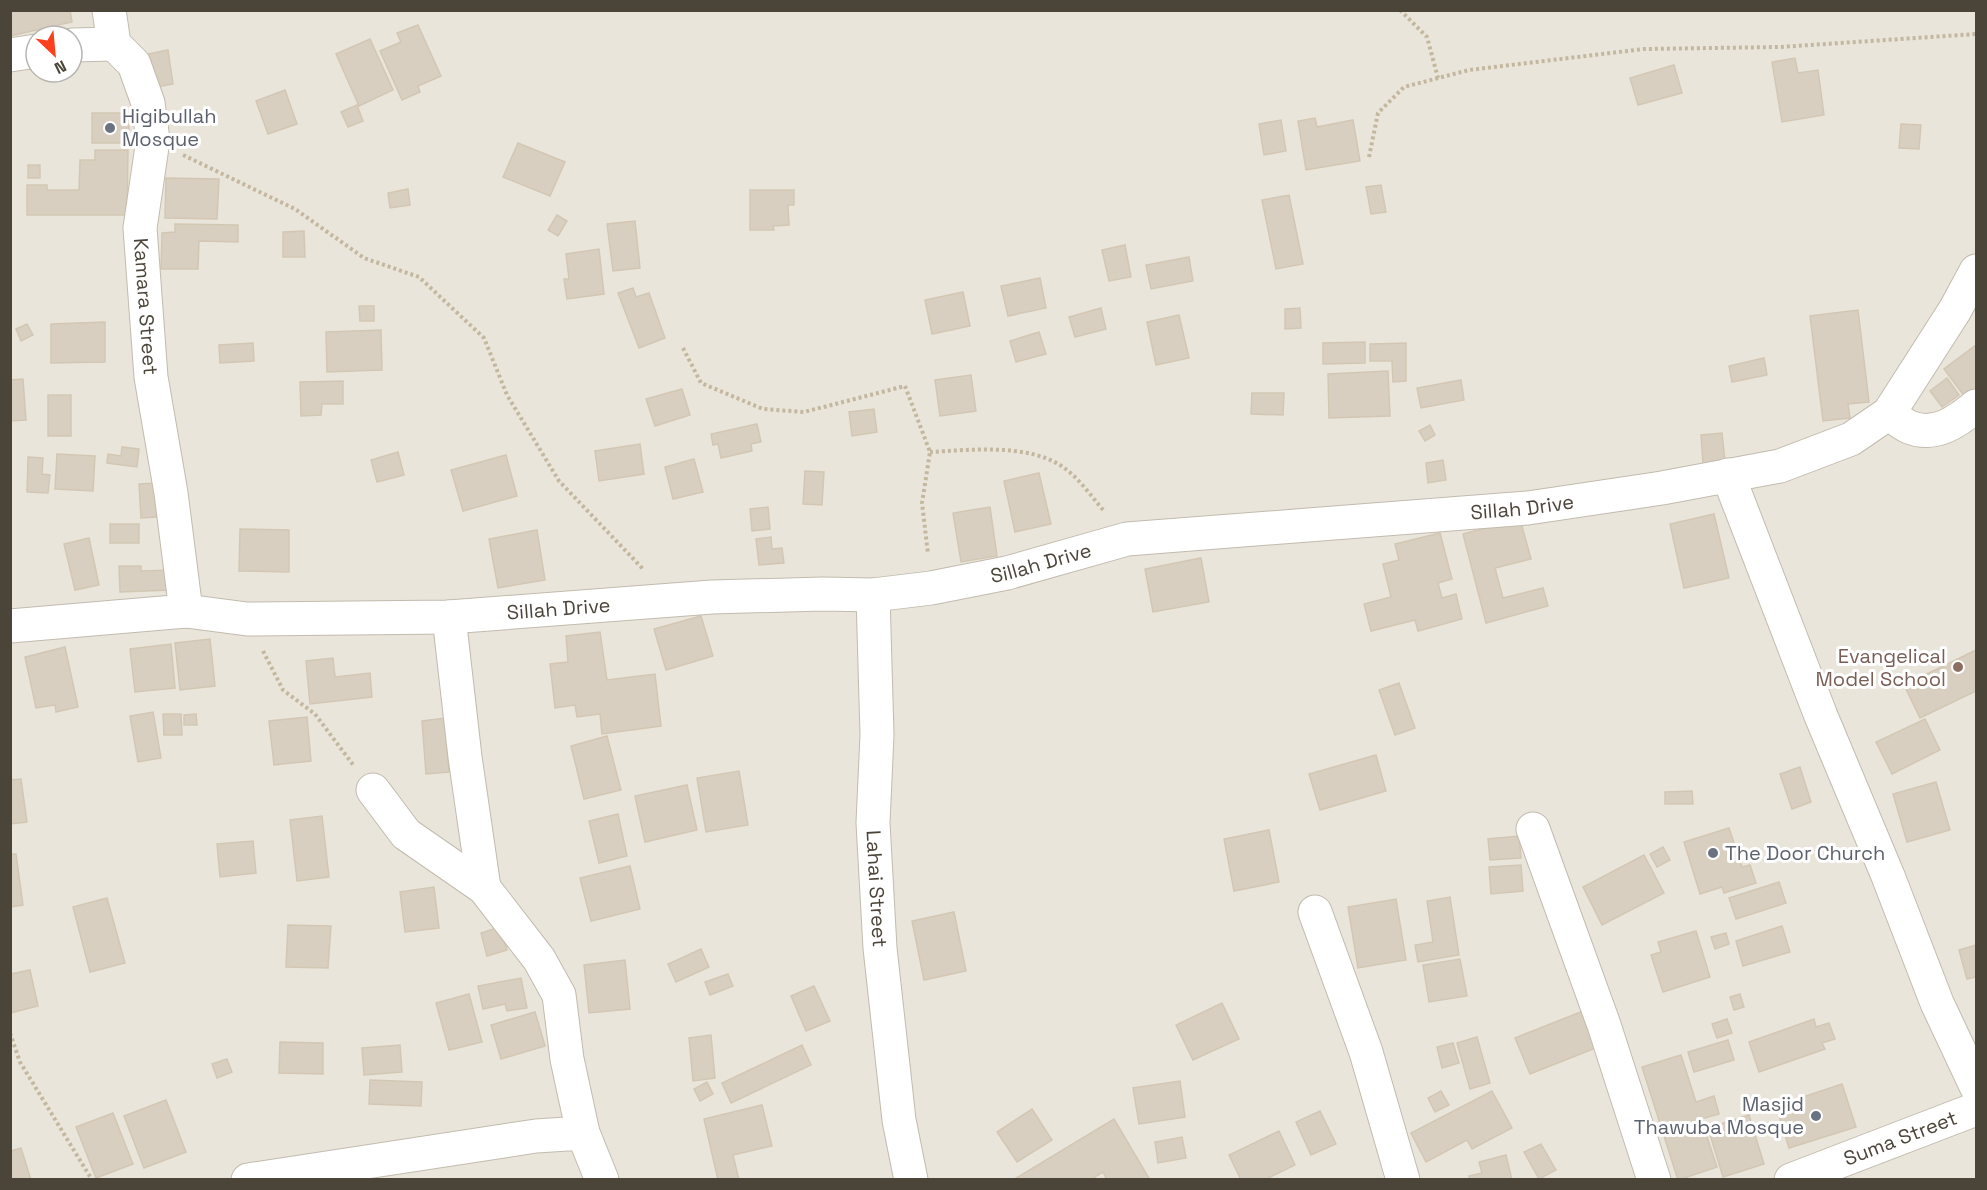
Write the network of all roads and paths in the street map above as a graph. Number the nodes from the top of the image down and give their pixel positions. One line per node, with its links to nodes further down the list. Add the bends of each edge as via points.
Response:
1 (108, 10): 4 (street)
2 (1400, 10): 6 (path, via 1427,37)
3 (1977, 34): 6 (path, via 1780,47 1644,49 1469,70)
4 (114, 44): 5 (street); 7 (street, Kamara Street, via 134,64 148,103)
5 (84, 45)
6 (1438, 78): 8 (path, via 1404,87 1378,113)
7 (153, 140): 18 (path, via 295,209 364,258 419,277 484,338 507,395 559,481); 19 (street, Kamara Street, via 140,228 151,377)
8 (1369, 157)
9 (1977, 271): 12 (street, Sillah Drive)
10 (683, 348): 13 (path, via 701,383 763,409 804,412 905,386)
11 (1977, 406): 12 (street, via 1946,427 1930,430 1910,428)
12 (1889, 413): 14 (street, Sillah Drive, via 1851,440 1780,466)
13 (930, 452): 15 (path, via 1002,449 1062,466); 16 (path, via 922,502)
14 (1728, 475): 15 (street, Sillah Drive, via 1528,508); 28 (street, via 1937,1003)
15 (1127, 539): 16 (street, Sillah Drive, via 1007,573)
16 (932, 588): 17 (street, Sillah Drive)
17 (873, 595): 18 (street, Sillah Drive); 34 (street, Lahai Street, via 877,735 873,823 880,948 898,1120)
18 (673, 600): 20 (street, Sillah Drive)
19 (186, 611): 21 (street, Sillah Drive); 22 (street, Sillah Drive)
20 (448, 617): 21 (street, Sillah Drive); 25 (street)
21 (247, 619): 23 (path, via 283,690 315,714)
22 (10, 626)
23 (373, 790): 25 (street, via 406,834)
24 (1533, 829): 36 (street, via 1604,1025)
25 (484, 888): 30 (street, via 539,960 559,995 567,1059)
26 (1315, 912): 35 (street, via 1366,1052)
27 (10, 1033): 31 (path, via 21,1062)
28 (1977, 1086)
29 (1977, 1108): 37 (street, Suma Street)
30 (583, 1133): 32 (street, via 536,1136); 33 (street)
31 (92, 1179)
32 (248, 1179)
33 (602, 1179)
34 (911, 1179)
35 (1404, 1179)
36 (1654, 1179)
37 (1791, 1179)

